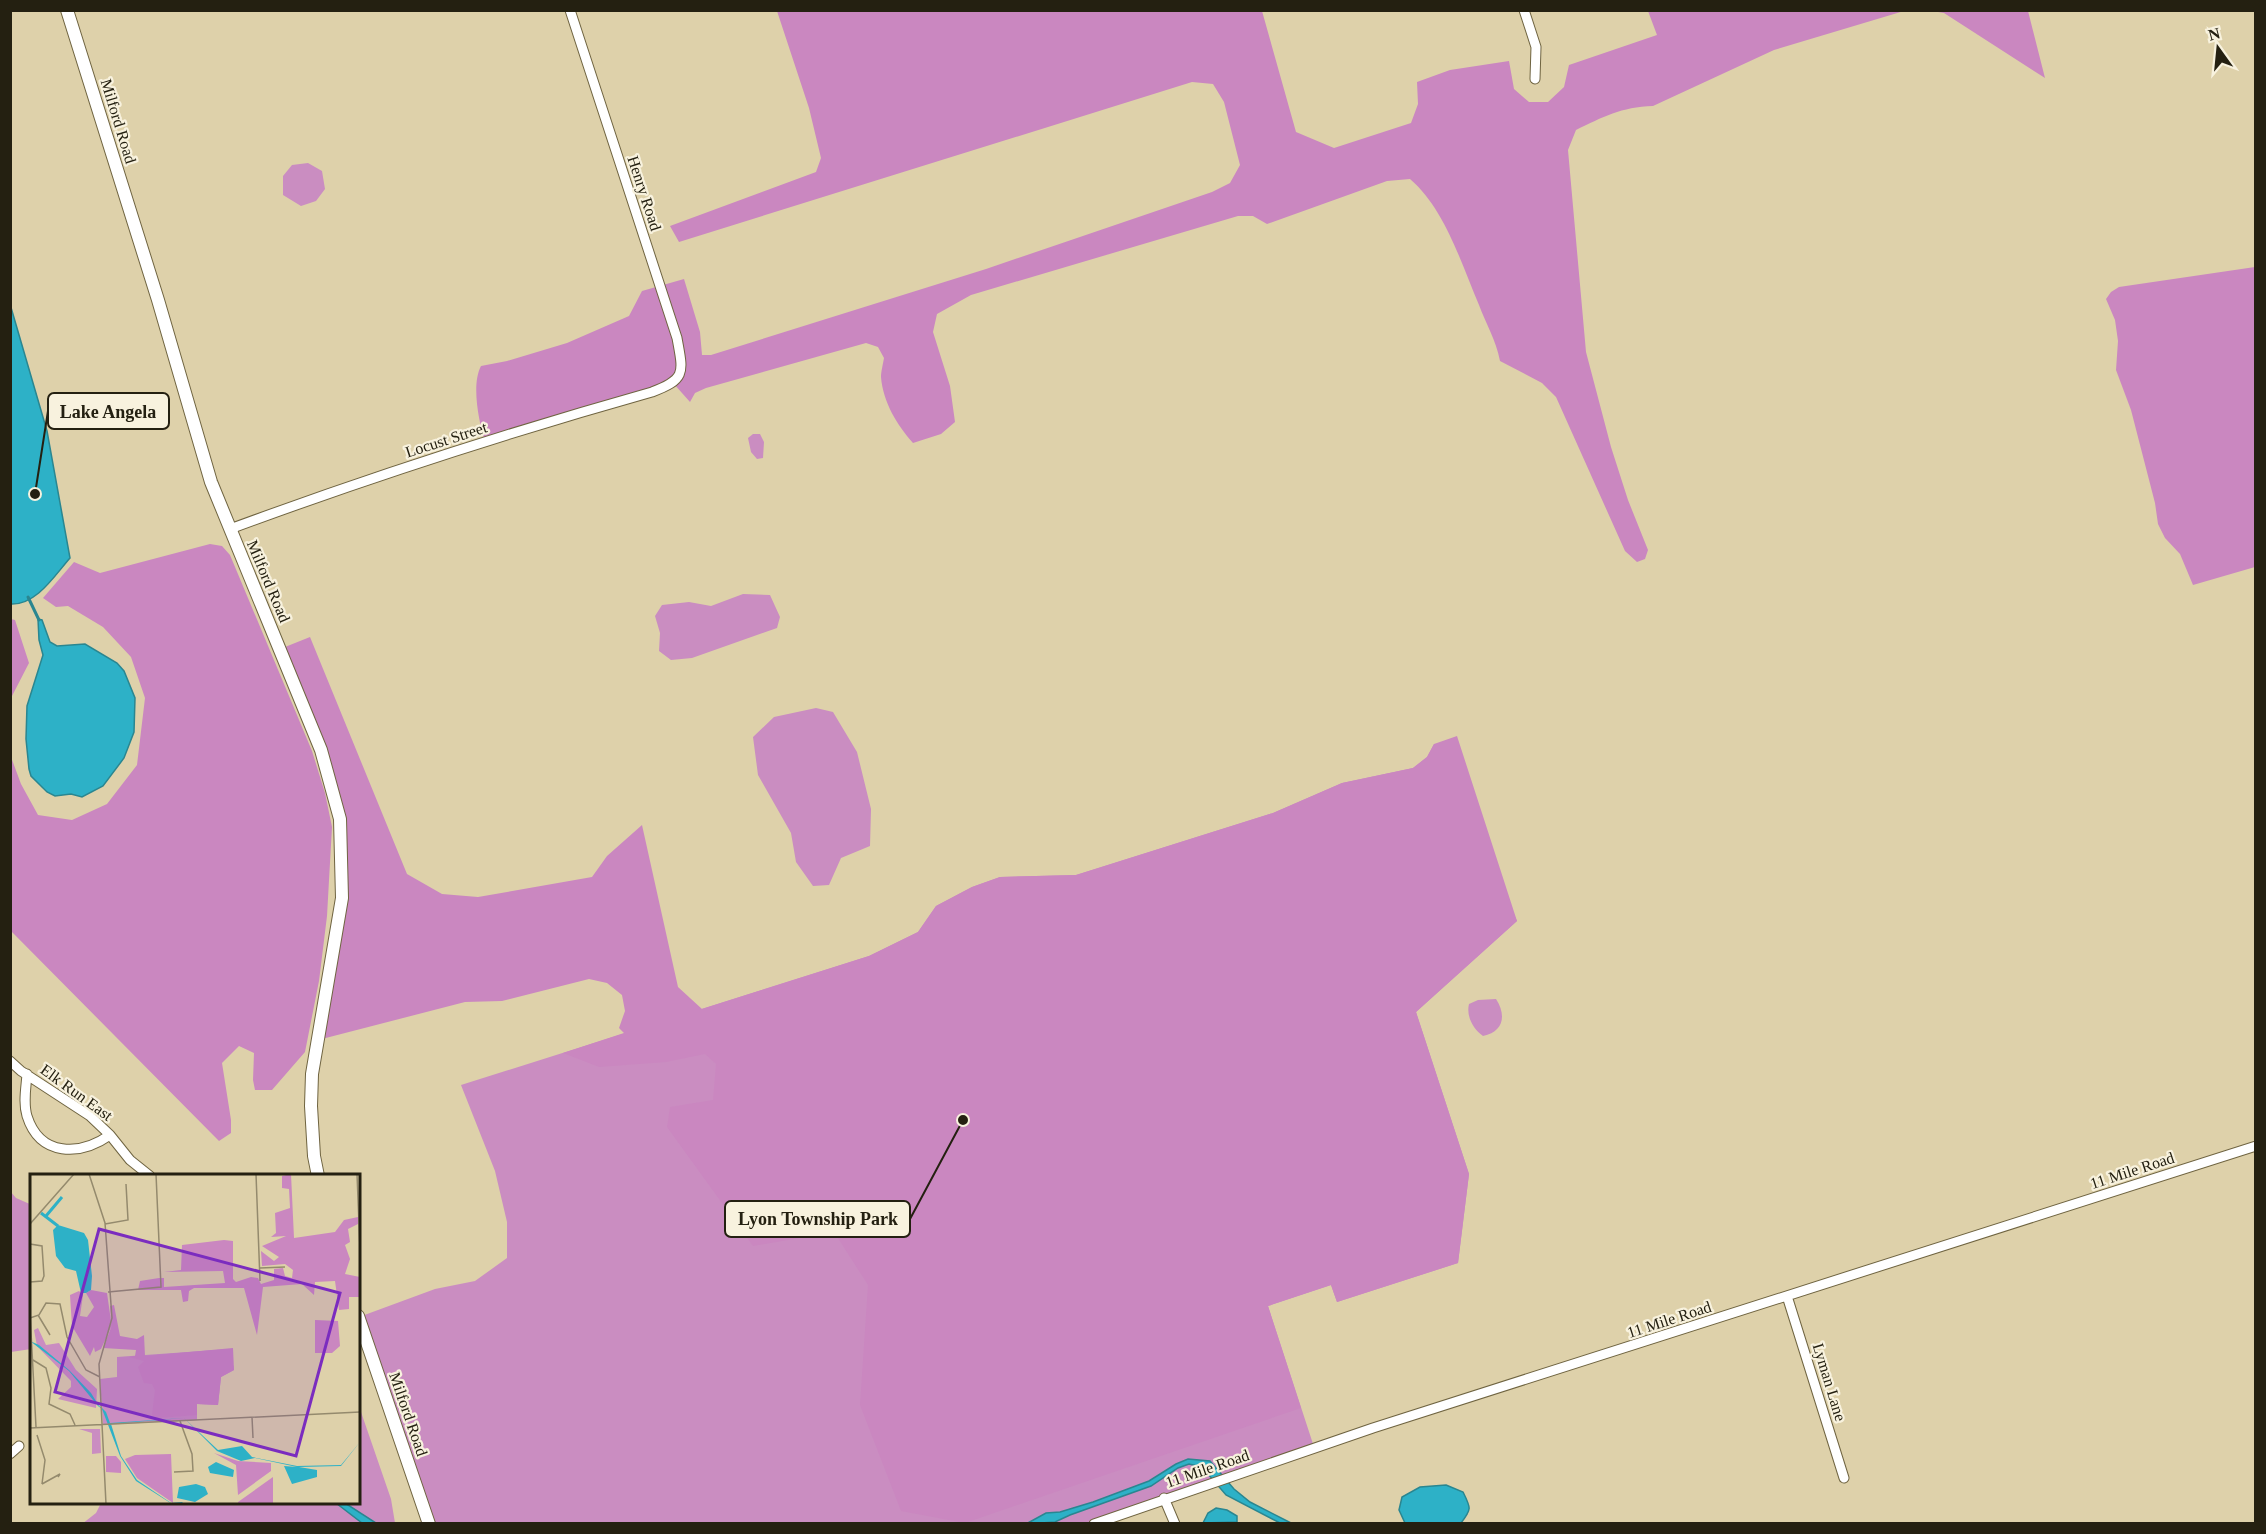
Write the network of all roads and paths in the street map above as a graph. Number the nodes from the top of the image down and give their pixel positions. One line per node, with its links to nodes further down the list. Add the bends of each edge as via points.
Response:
1 (67, 10): 6 (street, Milford Road, via 211,482)
2 (570, 10): 5 (street, Henry Road, via 676,338 681,369)
3 (1524, 10): 4 (street, via 1536,48)
4 (1535, 79)
5 (674, 384): 6 (street, Locust Street, via 456,451)
6 (230, 530): 12 (street, Milford Road, via 321,750 340,819 342,898 312,1074)
7 (10, 1061): 8 (street, Elk Run East)
8 (27, 1074): 9 (street, Elk Run East, via 90,1116); 9 (street, Elk Run East, via 27,1116 43,1140 62,1150 82,1149)
9 (110, 1135): 11 (street, Elk Run East)
10 (2256, 1146): 13 (street, 11 Mile Road)
11 (148, 1174)
12 (318, 1174)
13 (1787, 1296): 17 (street, Lyman Lane); 18 (street, 11 Mile Road)
14 (360, 1322): 19 (street, Milford Road)
15 (19, 1446): 16 (street)
16 (10, 1454)
17 (1844, 1478)
18 (1164, 1498): 20 (street, 11 Mile Road); 21 (street)
19 (429, 1524)
20 (1094, 1524)
21 (1175, 1524)

